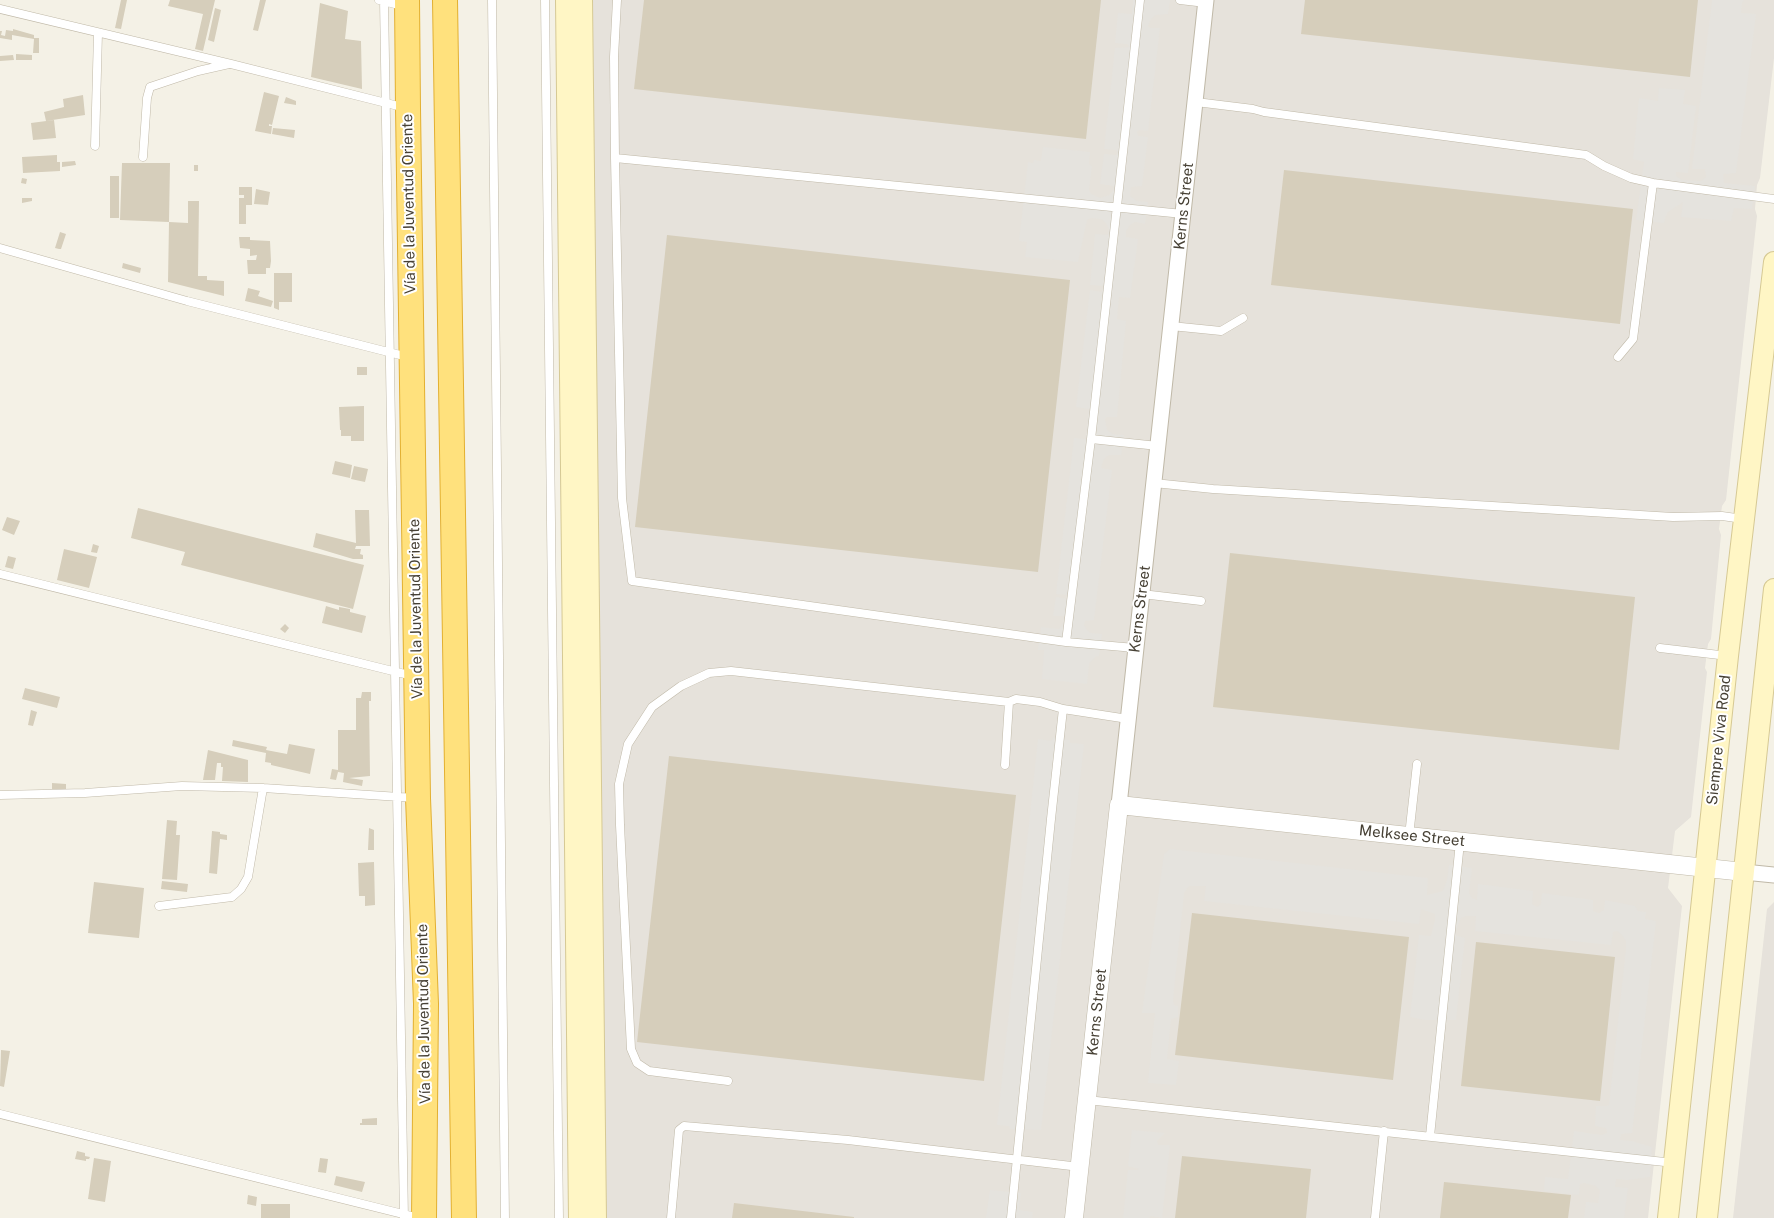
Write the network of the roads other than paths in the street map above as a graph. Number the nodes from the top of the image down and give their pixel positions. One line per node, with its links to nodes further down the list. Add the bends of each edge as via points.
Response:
1 (445, 0): 58 (highway)
2 (492, 0): 73 (lane)
3 (545, 0): 74 (lane)
4 (566, 0): 75 (main road)
5 (582, 0): 76 (main road)
6 (617, 0): 18 (lane)
7 (1140, 0): 21 (lane)
8 (1180, 0): 9 (lane)
9 (1206, 1): 14 (street, Kerns Street)
10 (392, 2): 15 (highway, Vía de la Juventud Oriente)
11 (0, 9): 12 (lane)
12 (98, 33): 13 (lane); 16 (lane)
13 (231, 64): 15 (lane); 17 (lane, via 198,70 150,87)
14 (1196, 102): 19 (lane, via 1586,155 1631,178); 22 (street, Kerns Street)
15 (397, 105): 27 (highway, Vía de la Juventud Oriente)
16 (95, 146)
17 (143, 157)
18 (615, 158): 21 (lane); 38 (lane, via 622,498 632,581)
19 (1653, 183): 20 (lane); 28 (lane, via 1633,339)
20 (1774, 199)
21 (1117, 207): 22 (lane); 29 (lane)
22 (1183, 214): 26 (street, Kerns Street)
23 (0, 248): 27 (lane, via 188,301)
24 (1774, 262): 32 (main road, Siempre Viva Road)
25 (1243, 318): 26 (lane, via 1221,332)
26 (1171, 326): 30 (street, Kerns Street)
27 (402, 355): 42 (highway, Vía de la Juventud Oriente)
28 (1618, 357)
29 (1091, 439): 30 (lane); 38 (lane)
30 (1158, 446): 31 (street, Kerns Street)
31 (1154, 483): 32 (lane, via 1223,490); 35 (street, Kerns Street)
32 (1744, 519): 41 (main road, Siempre Viva Road)
33 (0, 574): 42 (lane)
34 (1774, 589): 37 (main road)
35 (1142, 594): 36 (lane); 39 (street, Kerns Street)
36 (1201, 601)
37 (1771, 638): 55 (main road)
38 (1066, 642): 39 (lane)
39 (1136, 648): 45 (street, Kerns Street)
40 (1660, 648): 41 (lane)
41 (1728, 656): 54 (main road, Siempre Viva Road)
42 (406, 675): 50 (highway, Vía de la Juventud Oriente)
43 (1009, 702): 44 (lane, via 1016,699 1040,702); 47 (lane); 60 (lane, via 731,671 709,673 682,686 652,707 628,744 619,784 631,1049 638,1064 649,1071)
44 (1063, 710): 45 (lane); 67 (lane)
45 (1128, 719): 51 (street, Kerns Street)
46 (1417, 764): 52 (lane)
47 (1004, 765)
48 (263, 788): 49 (lane, via 182,786); 50 (lane); 57 (lane, via 248,877 241,889 232,897)
49 (0, 795)
50 (408, 798): 59 (highway, Vía de la Juventud Oriente); 70 (lane)
51 (1119, 805): 52 (street, Melksee Street); 61 (street, Kerns Street)
52 (1409, 836): 53 (street, Melksee Street)
53 (1460, 842): 54 (street, Melksee Street); 64 (lane)
54 (1705, 868): 55 (street, Melksee Street); 68 (main road, Siempre Viva Road)
55 (1744, 872): 56 (street); 82 (main road)
56 (1774, 875)
57 (159, 906)
58 (460, 1002): 59 (highway, via 455,1016 454,1068 444,1073 436,1071 434,1065); 65 (highway)
59 (426, 1004): 66 (highway, Vía de la Juventud Oriente)
60 (728, 1081)
61 (1087, 1100): 63 (lane); 69 (street, Kerns Street)
62 (0, 1114): 70 (lane)
63 (1384, 1131): 64 (lane); 80 (lane)
64 (1430, 1136): 68 (lane)
65 (463, 1155): 66 (highway, via 455,1102 446,1095 437,1100); 72 (highway)
66 (424, 1156): 70 (highway, Vía de la Juventud Oriente)
67 (1016, 1160): 69 (lane); 77 (lane, via 857,1141 684,1126 679,1130); 78 (lane)
68 (1674, 1163): 81 (main road, Siempre Viva Road)
69 (1080, 1167): 79 (street, Kerns Street)
70 (411, 1217): 71 (lane)
71 (419, 1218)
72 (464, 1218)
73 (505, 1218)
74 (559, 1218)
75 (579, 1218)
76 (596, 1218)
77 (671, 1218)
78 (1011, 1218)
79 (1074, 1218)
80 (1375, 1218)
81 (1668, 1218)
82 (1707, 1218)

